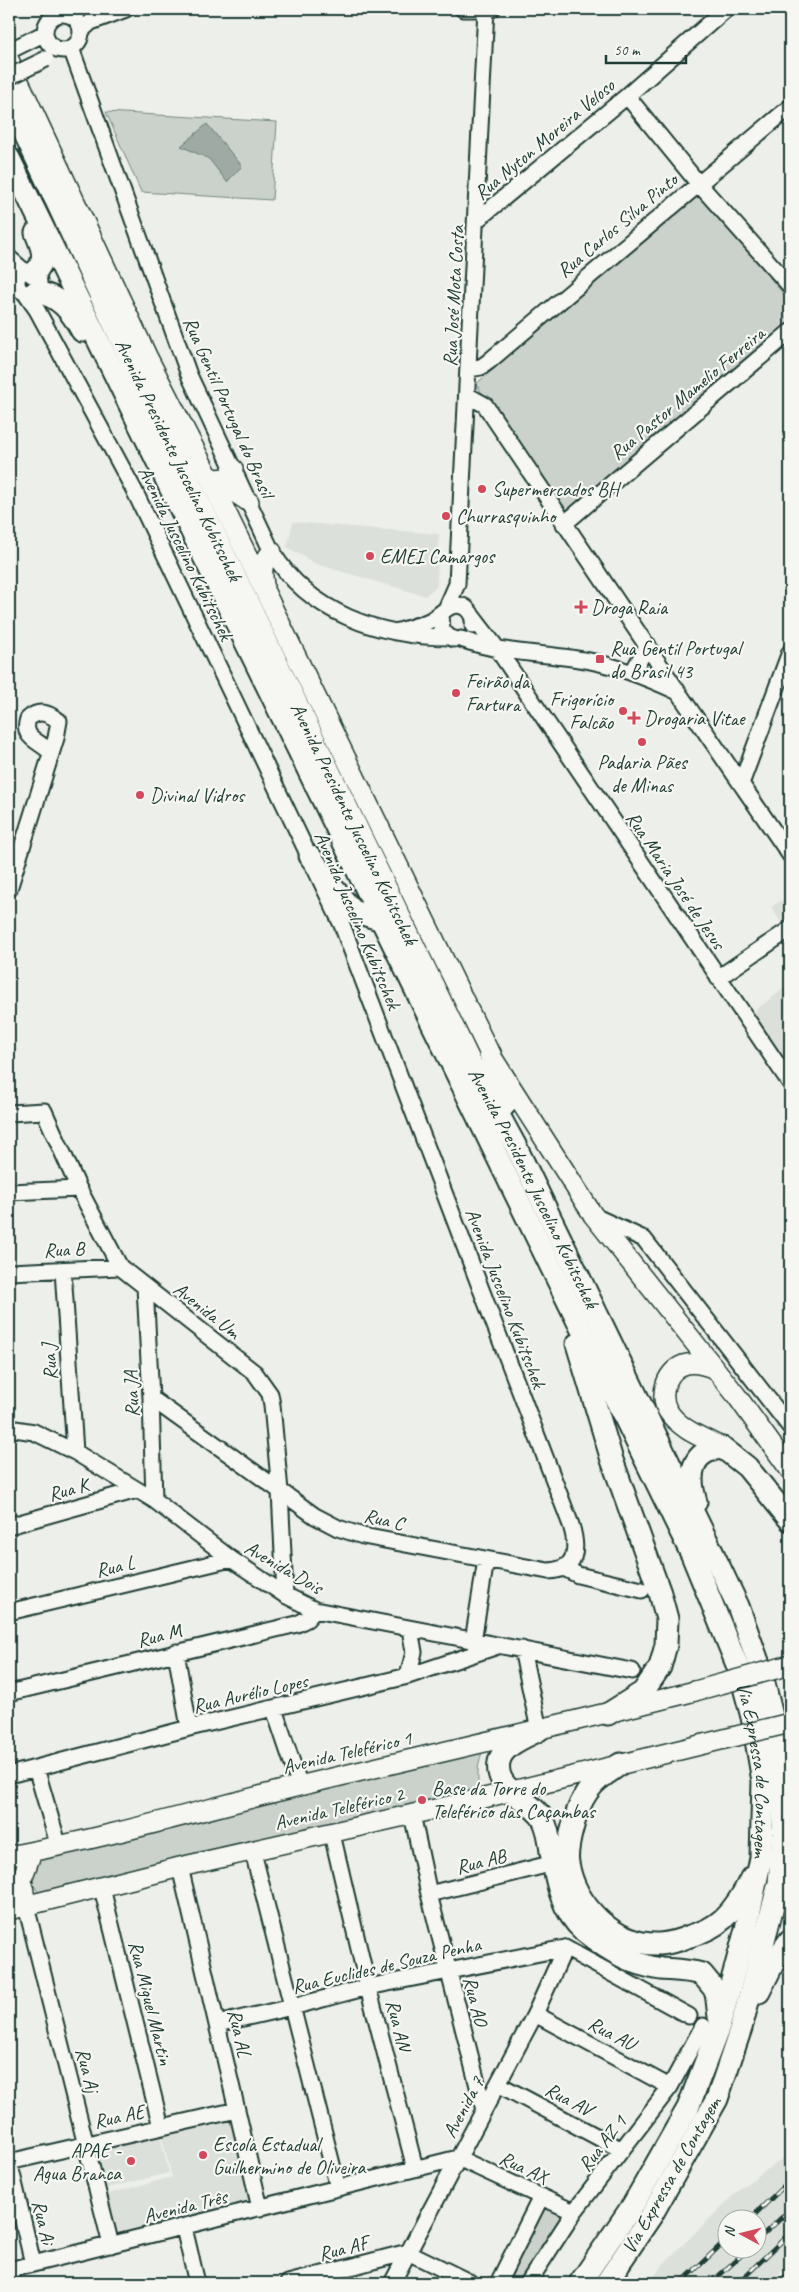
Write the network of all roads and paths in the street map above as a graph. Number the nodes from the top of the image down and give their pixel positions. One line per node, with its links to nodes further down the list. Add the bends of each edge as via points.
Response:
1 (126, 9): 6 (street, via 101,17)
2 (463, 9): 3 (street)
3 (488, 9): 18 (street, Rua José Mota Costa)
4 (726, 9): 12 (street, Rua Nyton Moreira Veloso)
5 (61, 12): 6 (street, via 77,22); 7 (street)
6 (80, 31): 8 (street, via 79,40)
7 (39, 36): 8 (street, via 51,45); 9 (street)
8 (67, 49): 11 (street, bridge); 26 (street, Rua Gentil Portugal do Brasil, via 189,375)
9 (9, 51)
10 (9, 60): 27 (main road, Avenida Presidente Juscelino Kubitschek, via 147,356)
11 (9, 77)
12 (627, 96): 17 (street); 18 (street, Rua Nyton Moreira Veloso)
13 (9, 100): 54 (highway, Avenida Presidente Juscelino Kubitschek, via 471,1064)
14 (790, 107): 17 (street, Rua Carlos Silva Pinto)
15 (9, 158): 16 (highway, Avenida Presidente Juscelino Kubitschek)
16 (18, 178): 21 (highway, via 29,220 43,252 41,264); 25 (highway, Avenida Presidente Juscelino Kubitschek)
17 (698, 183): 20 (street); 23 (street, Rua Carlos Silva Pinto, via 488,362)
18 (477, 220): 23 (street, Rua José Mota Costa)
19 (9, 258): 21 (street)
20 (790, 286)
21 (26, 287): 25 (highway, via 56,299 70,311 95,358); 45 (street, Avenida Juscelino Kubitschek, via 134,490)
22 (790, 332): 29 (street, Rua Pastor Mamelio Ferreira)
23 (469, 369): 24 (street, Rua José Mota Costa)
24 (467, 395): 29 (street, via 485,406); 31 (street, Rua José Mota Costa)
25 (134, 410): 48 (highway, Avenida Presidente Juscelino Kubitschek)
26 (233, 469): 27 (main road, via 227,478); 28 (street, Rua Gentil Portugal do Brasil)
27 (211, 477): 28 (main road); 32 (main road, Avenida Presidente Juscelino Kubitschek)
28 (248, 502): 30 (street, Rua Gentil Portugal do Brasil)
29 (564, 524): 37 (street)
30 (272, 552): 32 (main road, via 263,566); 35 (street, Rua Gentil Portugal do Brasil, via 283,570 310,596 342,616)
31 (458, 584): 33 (street, Rua José Mota Costa); 34 (street, Rua José Mota Costa)
32 (265, 592): 51 (main road, Avenida Presidente Juscelino Kubitschek)
33 (444, 612): 34 (street, via 456,605); 35 (street); 36 (street, via 440,625)
34 (469, 612): 36 (street, via 474,623 470,633); 38 (street)
35 (395, 632): 36 (street, Rua Gentil Portugal do Brasil)
36 (455, 638): 38 (street, Rua Gentil Portugal do Brasil)
37 (648, 645): 40 (street); 41 (street)
38 (496, 648): 40 (street, Rua Gentil Portugal do Brasil, via 592,661); 50 (street, Rua Maria José de Jesus)
39 (790, 652): 43 (street)
40 (632, 673): 41 (street, Rua Gentil Portugal do Brasil)
41 (678, 692): 43 (street)
42 (51, 753): 42 (street, via 44,744 28,736 28,720 38,713 48,713 59,721); 46 (street)
43 (741, 784): 44 (street)
44 (790, 855)
45 (310, 856): 47 (highway, via 333,888)
46 (9, 890)
47 (348, 918): 48 (highway); 80 (street, Avenida Juscelino Kubitschek, via 576,1541 576,1551)
48 (382, 920): 61 (highway, Avenida Presidente Juscelino Kubitschek)
49 (790, 929): 50 (street)
50 (718, 978): 52 (street, Rua Maria José de Jesus)
51 (490, 1054): 54 (highway); 57 (main road, Avenida Presidente Juscelino Kubitschek)
52 (790, 1084)
53 (9, 1113): 55 (street, Avenida Um, via 44,1111)
54 (515, 1145): 77 (highway, Avenida Presidente Juscelino Kubitschek)
55 (79, 1189): 56 (street); 58 (street, Avenida Um)
56 (9, 1192)
57 (593, 1215): 63 (main road, Avenida Presidente Juscelino Kubitschek); 66 (street, Avenida Presidente Juscelino Kubitschek, via 644,1239)
58 (120, 1267): 59 (street, Rua B); 62 (street, Avenida Um)
59 (63, 1270): 60 (street, Rua B); 70 (street, Rua J)
60 (9, 1272)
61 (559, 1283): 77 (highway, Avenida Presidente Juscelino Kubitschek); 95 (highway, via 612,1460 667,1619 666,1645 660,1667 643,1692)
62 (145, 1287): 65 (street, Rua JA); 73 (street, Avenida Um, via 255,1372 264,1383 270,1394)
63 (714, 1368): 64 (main road, Avenida Presidente Juscelino Kubitschek); 69 (main road, via 699,1364 678,1367 665,1387 664,1400 667,1410 686,1429)
64 (736, 1396): 66 (street); 71 (main road, Avenida Presidente Juscelino Kubitschek)
65 (151, 1398): 73 (street, Rua C); 74 (street, Rua JA)
66 (778, 1413): 67 (street, Avenida Presidente Juscelino Kubitschek)
67 (790, 1427)
68 (9, 1428): 70 (street, Avenida Dois, via 34,1432)
69 (723, 1448): 75 (highway, via 747,1467); 77 (highway, via 706,1451 698,1458 692,1476)
70 (75, 1452): 72 (street, Avenida Dois)
71 (790, 1470)
72 (137, 1490): 74 (street, Avenida Dois); 76 (street, Rua K)
73 (280, 1491): 79 (street, Rua C, via 338,1528 363,1536); 82 (street, Avenida Um)
74 (154, 1500): 78 (street, Avenida Dois)
75 (790, 1520)
76 (9, 1526)
77 (700, 1549): 110 (highway, Via Expressa de Contagem, via 752,1717 763,1782); 119 (highway, Via Expressa de Contagem, via 738,1606 760,1667 782,1780 783,1833 779,1883)
78 (230, 1559): 82 (street, Avenida Dois); 84 (street, Rua L)
79 (486, 1560): 80 (street, Rua C, via 548,1571); 86 (street)
80 (564, 1568): 81 (street, Rua C, via 578,1575)
81 (642, 1590)
82 (285, 1595): 83 (street, Avenida Dois)
83 (315, 1610): 85 (street, Avenida Dois); 89 (street, Rua M, via 307,1620 297,1624)
84 (9, 1612)
85 (410, 1629): 86 (street, Avenida Dois); 92 (street, via 414,1652)
86 (473, 1641): 87 (street, Avenida Dois)
87 (499, 1646): 88 (street, Avenida Dois); 92 (street, Rua Aurélio Lopes)
88 (522, 1650): 91 (street, Avenida Dois); 98 (street)
89 (176, 1652): 93 (street, Rua M); 97 (street)
90 (790, 1665): 95 (main road, Avenida Teleférico 1, bridge)
91 (632, 1671)
92 (408, 1676): 94 (street, Rua Aurélio Lopes)
93 (9, 1693)
94 (274, 1708): 97 (street, Rua Aurélio Lopes); 102 (street)
95 (608, 1714): 98 (main road, Avenida Teleférico 1)
96 (790, 1723): 99 (main road, Avenida Teleférico 2, bridge)
97 (189, 1728): 100 (street, Rua Aurélio Lopes)
98 (540, 1730): 102 (main road, Avenida Teleférico 1); 103 (highway, via 510,1746 499,1760 499,1771)
99 (620, 1764): 103 (main road, Avenida Teleférico 2); 110 (highway, via 597,1781 577,1810 569,1840 568,1862 576,1891 591,1912 610,1929 636,1941 660,1944 702,1932 722,1920 742,1896)
100 (36, 1768): 101 (street, Rua Aurélio Lopes); 106 (street)
101 (9, 1775)
102 (300, 1786): 106 (main road, Avenida Teleférico 1)
103 (510, 1791): 104 (main road, Avenida Teleférico 2); 126 (highway, via 543,1820 560,1896 583,1930 619,1956 645,1966 702,1974 716,1991)
104 (412, 1814): 105 (main road, Avenida Teleférico 2); 114 (street, Rua AO)
105 (332, 1834): 108 (main road, Avenida Teleférico 2); 121 (street, Rua AN)
106 (58, 1847): 107 (main road, Avenida Teleférico 1)
107 (32, 1852): 109 (main road, Avenida Teleférico 1); 116 (main road, via 22,1878)
108 (253, 1852): 112 (main road, Avenida Teleférico 2); 122 (street)
109 (9, 1856)
110 (761, 1858): 126 (highway, Via Expressa de Contagem)
111 (542, 1866): 114 (street, Rua AB)
112 (180, 1867): 113 (main road, Avenida Teleférico 2); 125 (street, Rua AL)
113 (102, 1888): 116 (main road, Avenida Teleférico 2); 131 (street, Rua Miguel Martin)
114 (429, 1894): 120 (street, Rua AO)
115 (790, 1901): 119 (highway)
116 (17, 1908): 132 (street, Rua Aj)
117 (790, 1940): 126 (highway)
118 (565, 1948): 120 (street, Rua Euclides de Souza Penha); 123 (street, Avenida 7); 124 (street)
119 (756, 1967): 126 (highway, Via Expressa de Contagem)
120 (448, 1970): 121 (street, Rua Euclides de Souza Penha); 130 (street, Rua AO)
121 (368, 1987): 122 (street, Rua Euclides de Souza Penha); 136 (street, Rua AN)
122 (292, 2007): 125 (street, Rua Euclides de Souza Penha); 137 (street)
123 (535, 2014): 127 (street, Avenida 7); 128 (street, Rua AU)
124 (689, 2016)
125 (217, 2024): 129 (street, Rua AL)
126 (721, 2026): 128 (street, Rua AZ 1); 152 (highway, Via Expressa de Contagem, via 688,2108 633,2205); 153 (highway, Via Expressa de Contagem, via 711,2112 651,2216)
127 (498, 2084): 130 (street, Avenida 7); 133 (street, Rua AV)
128 (670, 2087): 133 (street, Rua AZ 1)
129 (237, 2110): 131 (street, Rua AE); 139 (street, Rua AL)
130 (484, 2110): 134 (street, Avenida 7)
131 (161, 2127): 132 (street, Rua AE)
132 (86, 2144): 135 (street, Rua AE); 142 (street, Rua Aj)
133 (622, 2150): 140 (street, Rua AZ 1)
134 (458, 2158): 136 (street, Avenida Três); 138 (street, Rua AX); 143 (street, Avenida 7)
135 (9, 2162): 144 (street, Rua Ai)
136 (415, 2168): 137 (street, Avenida Três)
137 (338, 2188): 139 (street, Avenida Três)
138 (541, 2197): 140 (street, Rua AX); 150 (street)
139 (260, 2208): 141 (street, Avenida Três)
140 (574, 2212): 151 (street, Rua AZ 1)
141 (184, 2228): 142 (street, Avenida Três); 146 (street)
142 (111, 2245): 144 (street, Avenida Três)
143 (408, 2252): 147 (street, Rua AF); 148 (street, Avenida 7); 149 (street)
144 (33, 2264): 145 (street, Avenida Três)
145 (9, 2270)
146 (197, 2283)
147 (288, 2283)
148 (392, 2283)
149 (472, 2283)
150 (498, 2283)
151 (528, 2283)
152 (580, 2283)
153 (606, 2283)

